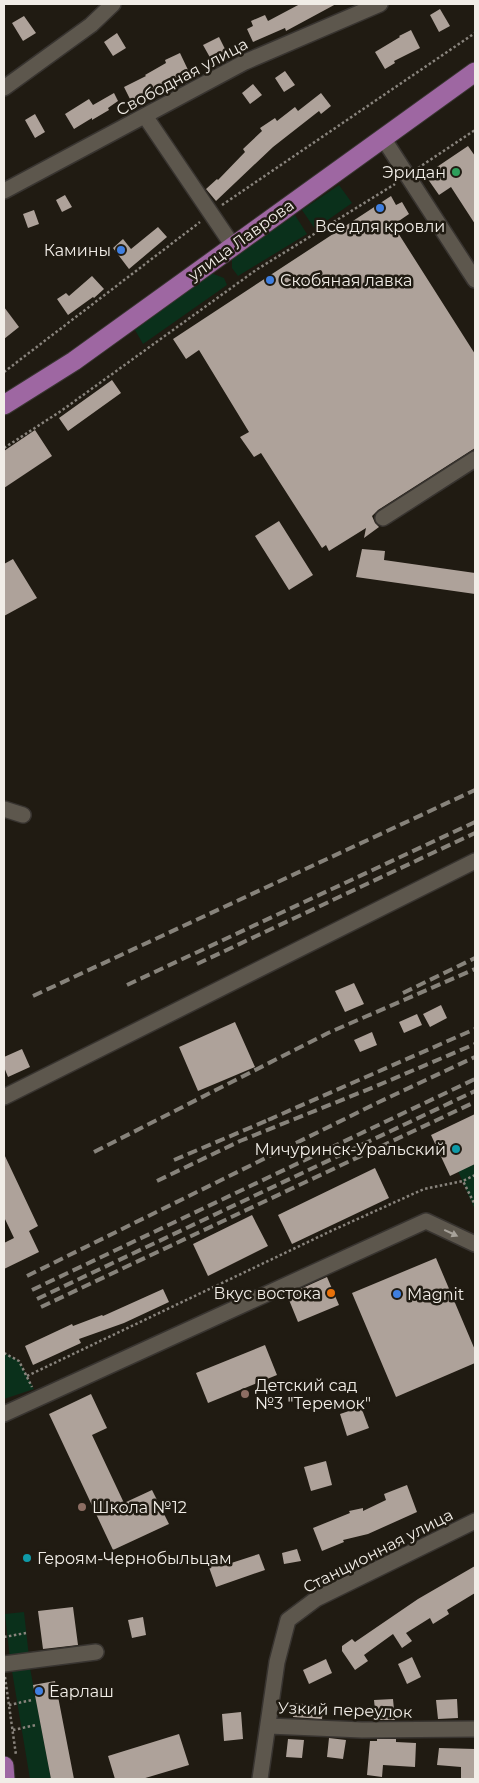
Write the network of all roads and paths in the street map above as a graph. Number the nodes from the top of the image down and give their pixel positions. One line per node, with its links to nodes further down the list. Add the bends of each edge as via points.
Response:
1 (112, 4): 5 (street, via 91,25)
2 (380, 4): 6 (street, Свободная улица, via 245,62)
3 (475, 33): 11 (path)
4 (475, 72): 8 (main road, улица Лаврова)
5 (4, 88)
6 (145, 116): 10 (street, Свободная улица); 11 (street)
7 (475, 130): 9 (path)
8 (383, 138): 9 (street); 12 (main road, улица Лаврова)
9 (408, 175): 13 (street); 16 (path, via 256,270 62,411)
10 (4, 191)
11 (210, 214): 12 (street); 14 (path)
12 (233, 246): 15 (main road, улица Лаврова, via 74,361)
13 (475, 280)
14 (4, 372)
15 (4, 405)
16 (4, 448)
17 (475, 459): 18 (street)
18 (383, 518)
19 (4, 809): 20 (street)
20 (23, 815)
21 (475, 861): 22 (street)
22 (4, 1097)
23 (475, 1175): 24 (path)
24 (463, 1181): 25 (path); 28 (path, via 424,1189)
25 (475, 1205)
26 (475, 1244): 29 (street, one-way to 26, via 426,1221)
27 (4, 1353): 28 (path, via 19,1361)
28 (27, 1376): 29 (path)
29 (38, 1399): 30 (street)
30 (4, 1414)
31 (475, 1521): 39 (street, Станционная улица, via 316,1599 288,1620 277,1662)
32 (26, 1633): 33 (path)
33 (4, 1636)
34 (96, 1652): 35 (street)
35 (4, 1669): 37 (path)
36 (32, 1700): 37 (path)
37 (9, 1705): 40 (path)
38 (36, 1725): 40 (path)
39 (269, 1726): 41 (street, Узкий переулок); 44 (street, Узкий переулок)
40 (12, 1730): 42 (path)
41 (475, 1730)
42 (10, 1763): 43 (main road)
43 (6, 1779)
44 (260, 1779)

